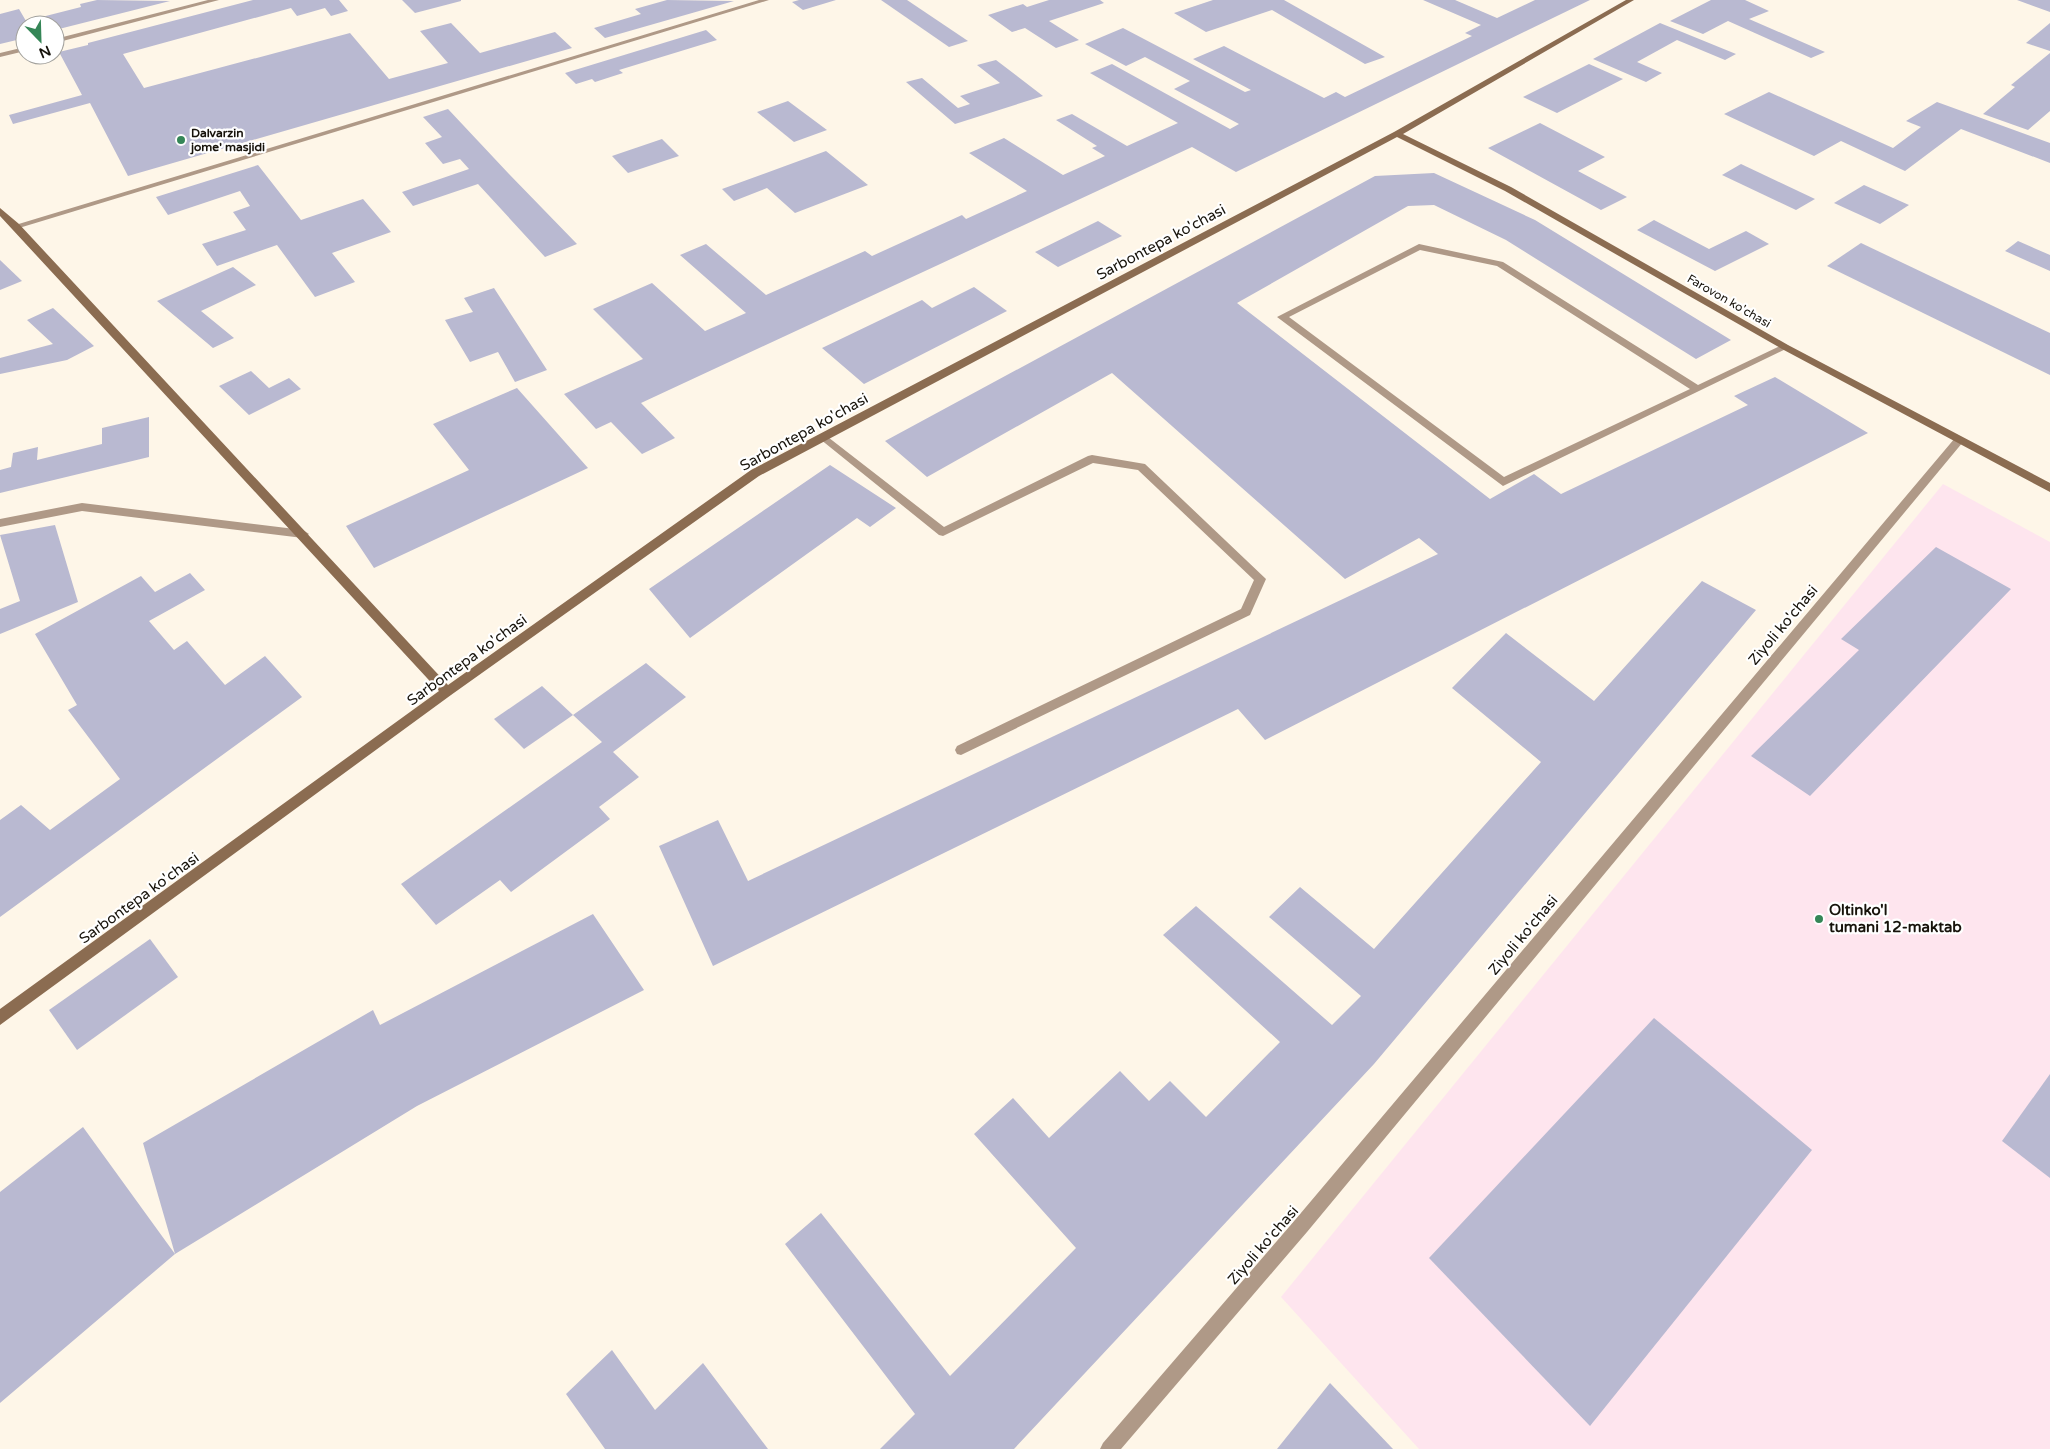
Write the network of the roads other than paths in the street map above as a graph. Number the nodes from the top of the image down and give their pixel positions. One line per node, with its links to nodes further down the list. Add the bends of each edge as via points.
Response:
1 (216, 0): 4 (street)
2 (766, 0): 9 (street)
3 (1631, 0): 7 (street, Sarbontepa ko'chasi)
4 (65, 38)
5 (15, 51): 6 (street)
6 (0, 55)
7 (1397, 134): 10 (street, Farovon ko'chasi, via 1508,189); 12 (street, Sarbontepa ko'chasi)
8 (0, 211): 9 (street)
9 (16, 226): 16 (street)
10 (1785, 347): 11 (street); 13 (street, Farovon ko'chasi)
11 (1697, 389): 11 (street, via 1503,482 1282,317 1419,247 1500,264)
12 (824, 437): 17 (street, Sarbontepa ko'chasi, via 755,473); 18 (street, via 943,532 1092,459 1141,467 1260,579 1246,612)
13 (1959, 440): 14 (street, Farovon ko'chasi); 20 (street, Ziyoli ko'chasi, via 1301,1226)
14 (2050, 488)
15 (0, 523): 16 (street, via 82,507)
16 (303, 534): 17 (street)
17 (447, 692): 19 (street, Sarbontepa ko'chasi)
18 (961, 750)
19 (0, 1018)
20 (1109, 1449)

